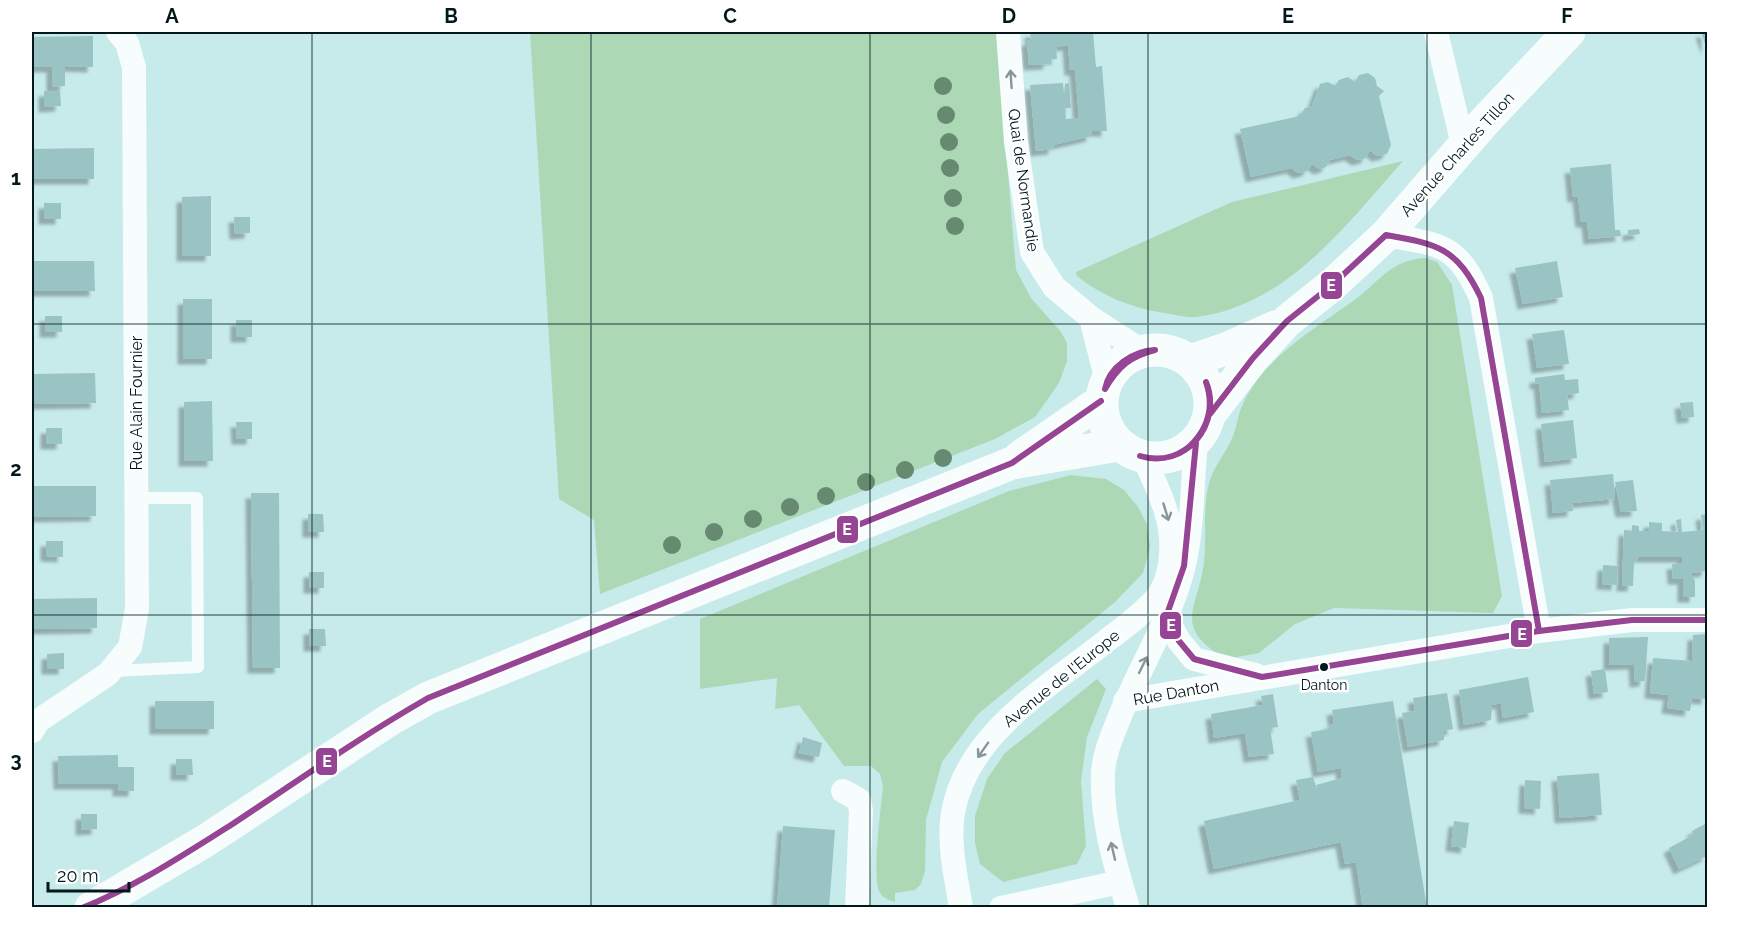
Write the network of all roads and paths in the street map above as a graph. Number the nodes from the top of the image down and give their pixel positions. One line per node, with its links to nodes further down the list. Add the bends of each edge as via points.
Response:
1 (118, 32): 16 (street, Rue Alain Fournier, via 127,42 134,67)
2 (1008, 32): 7 (street, Quai de Normandie, one-way to 2, via 1054,287 1032,252 1016,141)
3 (1436, 32): 5 (street)
4 (1569, 32): 5 (street, Avenue Charles Tillon)
5 (1463, 145): 6 (street, Avenue Charles Tillon)
6 (1386, 235): 8 (street, Avenue Charles Tillon); 19 (street, via 1451,251 1471,275 1481,298)
7 (1091, 318): 9 (street, Quai de Normandie); 11 (street)
8 (1287, 321): 10 (street, Avenue Charles Tillon); 12 (street, Avenue Charles Tillon)
9 (1142, 351): 10 (street, via 1167,351); 11 (street, via 1115,368)
10 (1190, 361): 12 (street, via 1208,385)
11 (1104, 391): 14 (street, via 1103,417 1109,432); 15 (street)
12 (1210, 414): 13 (street)
13 (1196, 442): 14 (street, via 1172,456); 17 (street, via 1184,566)
14 (1132, 451): 15 (street); 28 (street, Avenue de l'Europe, one-way to 28, via 1162,499 1170,525 1169,570 1159,594 1138,616 994,734 965,776 954,811 951,841)
15 (1012, 463): 26 (street, via 428,698 205,841)
16 (137, 498): 20 (street, Rue Alain Fournier, via 137,609 130,647); 20 (lane, via 197,498 198,667)
17 (1166, 617): 21 (street, Rue Danton, via 1194,659); 22 (street, one-way to 17)
18 (1707, 620): 19 (street, Rue Danton, via 1632,621)
19 (1539, 631): 21 (street, Rue Danton)
20 (111, 671): 23 (street, Rue Alain Fournier, via 38,721)
21 (1262, 677): 22 (street, Rue Danton)
22 (1125, 701): 25 (street, one-way to 22, via 1103,810 1103,771)
23 (32, 731)
24 (843, 791): 27 (street, via 858,800 861,811)
25 (1120, 882): 29 (street); 30 (street)
26 (91, 905)
27 (856, 908)
28 (961, 908)
29 (1000, 908)
30 (1128, 908)

